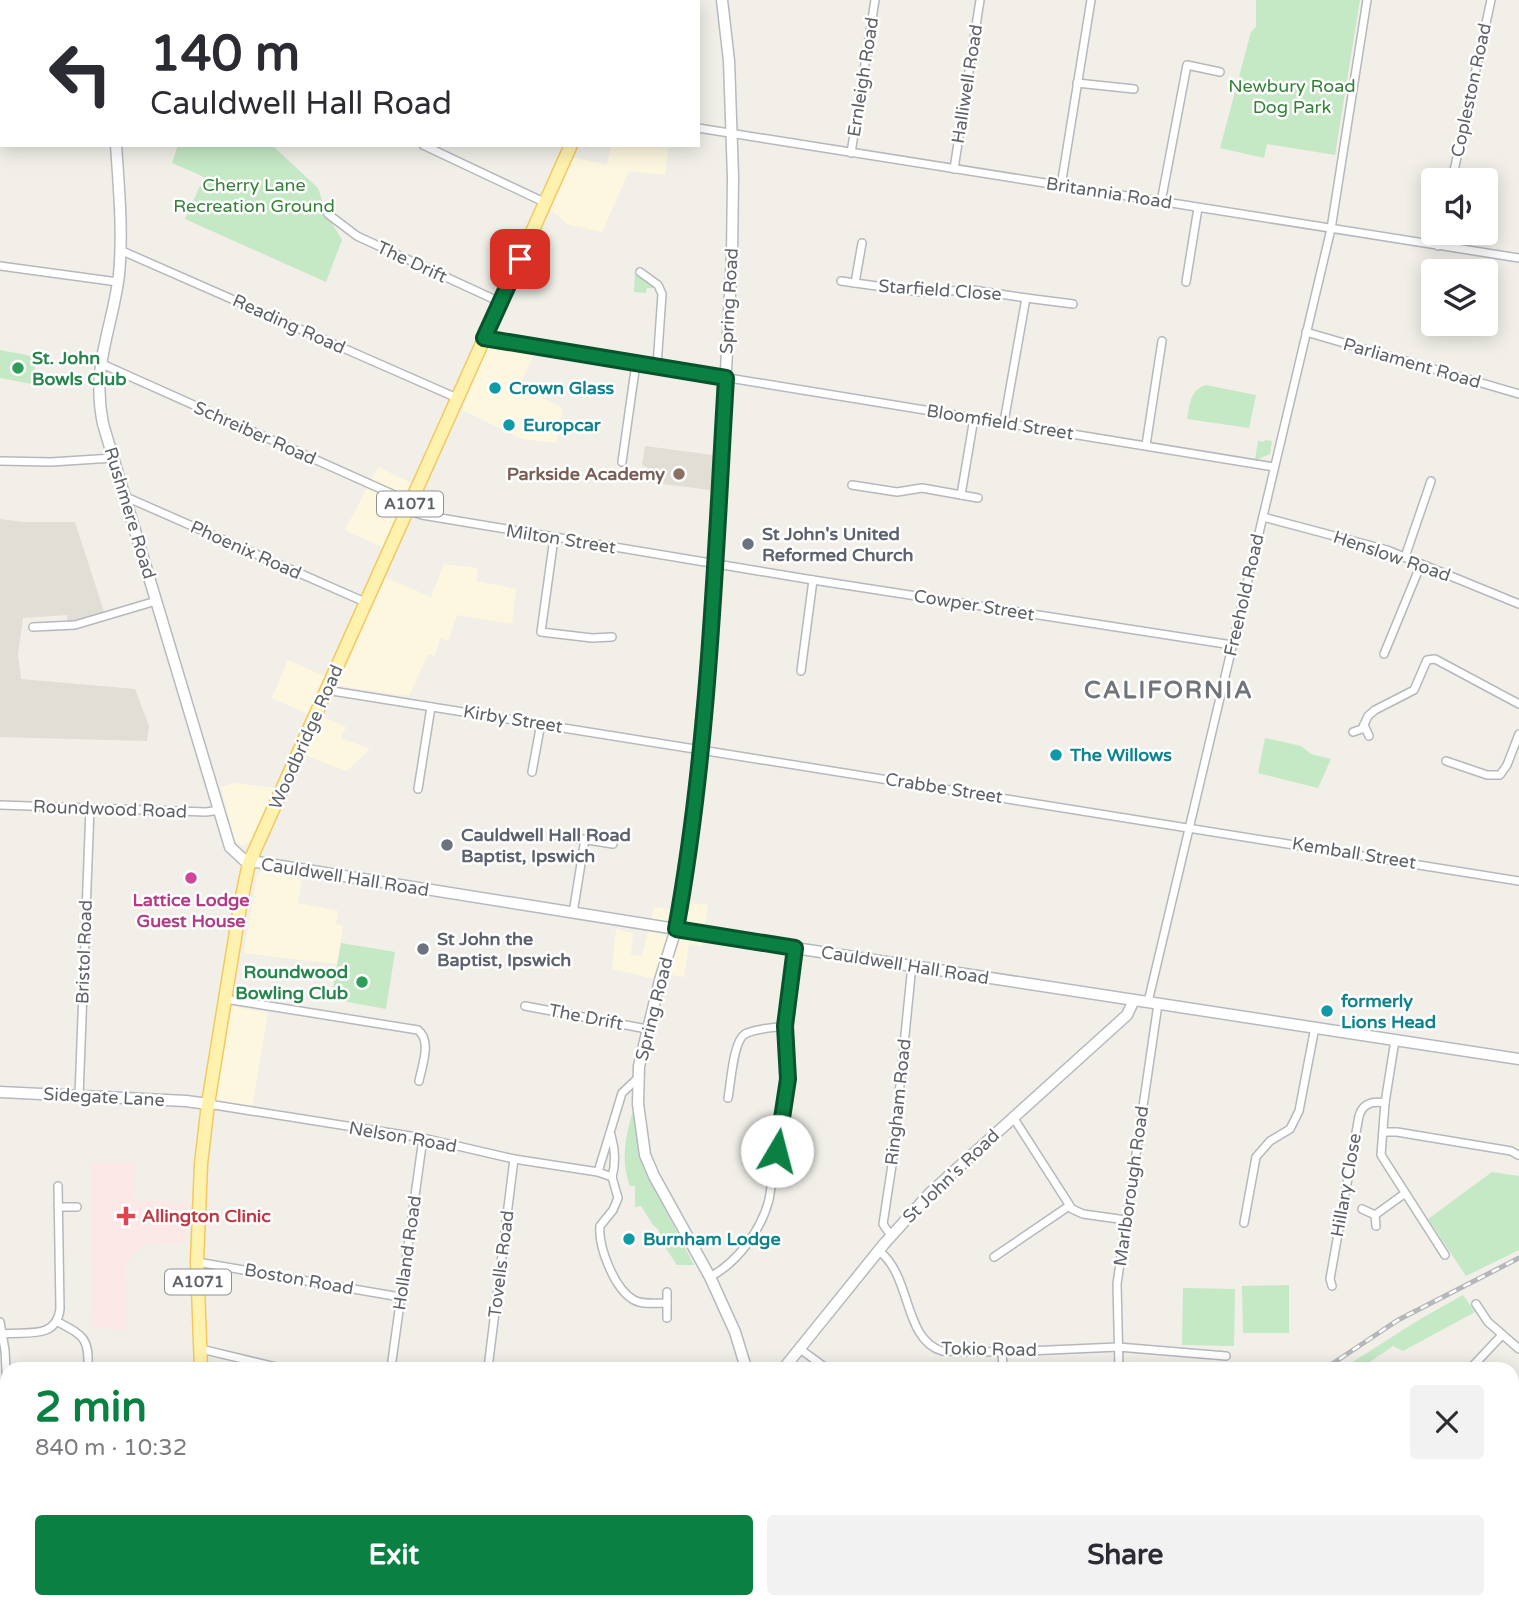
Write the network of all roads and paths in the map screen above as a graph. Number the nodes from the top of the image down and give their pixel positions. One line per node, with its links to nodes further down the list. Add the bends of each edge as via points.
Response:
1 (722, 0): 11 (street, Spring Road)
2 (875, 0): 15 (street, Ernleigh Road)
3 (980, 0): 17 (street, Halliwell Road)
4 (1091, 0): 8 (street)
5 (1367, 0): 23 (street, Freehold Road)
6 (1491, 0): 16 (street, Copleston Road)
7 (1220, 72): 19 (street, via 1187,65)
8 (1077, 83): 9 (street); 18 (street)
9 (1134, 89)
10 (700, 128): 11 (street, Britannia Road)
11 (733, 134): 15 (street, Britannia Road); 43 (street, Spring Road)
12 (116, 147): 26 (street, Rushmere Road)
13 (427, 147): 20 (street)
14 (571, 147): 20 (main road, Woodbridge Road / A1071)
15 (851, 153): 17 (street, Britannia Road)
16 (1455, 168)
17 (954, 169): 18 (street, Britannia Road)
18 (1061, 186): 19 (street, Britannia Road)
19 (1161, 202): 21 (street, Britannia Road)
20 (546, 203): 35 (main road, Woodbridge Road / A1071)
21 (1198, 208): 23 (street, Britannia Road); 32 (street)
22 (328, 214): 35 (street, The Drift, via 357,236)
23 (1331, 229): 25 (street, Britannia Road); 37 (street, Freehold Road)
24 (862, 243): 33 (street, Starfield Close)
25 (1438, 246): 27 (street, Britannia Road)
26 (120, 250): 31 (street, Rushmere Road); 45 (street, Reading Road)
27 (1519, 258)
28 (0, 266): 31 (street)
29 (640, 272): 42 (street, via 662,293)
30 (842, 281): 33 (street, Starfield Close)
31 (118, 282): 40 (street, Rushmere Road)
32 (1186, 282)
33 (855, 283): 34 (street, Starfield Close)
34 (1026, 298): 36 (street, Starfield Close); 47 (street, Starfield Close)
35 (500, 302): 38 (main road, Woodbridge Road / A1071)
36 (1073, 304)
37 (1306, 332): 44 (street, Parliament Road); 52 (street, Freehold Road)
38 (484, 338): 41 (street, Bloomfield Street); 45 (main road, Woodbridge Road / A1071)
39 (1162, 341): 48 (street)
40 (100, 363): 49 (street, Rushmere Road, via 99,403); 58 (street, Schreiber Road)
41 (636, 363): 42 (street, Bloomfield Street); 51 (street)
42 (657, 366): 43 (street, Bloomfield Street)
43 (726, 378): 46 (street, Bloomfield Street); 62 (street, Spring Road)
44 (1519, 394)
45 (457, 398): 58 (main road, Woodbridge Road / A1071)
46 (974, 418): 47 (street, Bloomfield Street); 55 (street)
47 (1004, 422): 48 (street, Bloomfield Street)
48 (1146, 445): 52 (street, Bloomfield Street)
49 (113, 458): 50 (street); 56 (street, Rushmere Road)
50 (0, 461)
51 (622, 462)
52 (1274, 467): 59 (street, Freehold Road)
53 (1431, 481): 61 (street)
54 (852, 485): 55 (street)
55 (961, 495): 57 (street)
56 (126, 497): 65 (street, Rushmere Road); 66 (street, Phoenix Road)
57 (978, 498)
58 (409, 506): 60 (street, Milton Street, via 422,515); 66 (main road, Woodbridge Road / A1071)
59 (1263, 517): 61 (street, Henslow Road); 70 (street, Freehold Road)
60 (554, 538): 62 (street, Milton Street); 69 (street, via 541,632)
61 (1405, 557): 63 (street, Henslow Road)
62 (716, 563): 64 (street, Cowper Street); 81 (street, Spring Road)
63 (1421, 564): 67 (street, Henslow Road); 71 (street)
64 (813, 580): 70 (street, Cowper Street); 72 (street)
65 (156, 601): 68 (street, via 75,625); 87 (street, Rushmere Road)
66 (365, 602): 73 (main road, Woodbridge Road / A1071)
67 (1519, 604)
68 (33, 627)
69 (612, 637)
70 (1232, 645): 88 (street, Freehold Road)
71 (1384, 654)
72 (802, 671)
73 (326, 690): 75 (street, Kirby Street); 92 (main road, Woodbridge Road / A1071)
74 (1519, 704): 77 (street, via 1435,659 1427,660 1414,690 1375,710)
75 (431, 706): 76 (street, Kirby Street); 84 (street)
76 (541, 723): 81 (street, Kirby Street); 83 (street)
77 (1364, 725): 78 (street); 80 (street)
78 (1353, 732)
79 (1519, 734): 82 (street, via 1500,775)
80 (1369, 736)
81 (699, 748): 88 (street, Crabbe Street); 95 (street, Spring Road)
82 (1446, 761)
83 (532, 772)
84 (418, 789)
85 (0, 805): 86 (street, Roundwood Road)
86 (90, 808): 87 (street, Roundwood Road); 110 (street, Bristol Road)
87 (220, 810): 92 (street, Rushmere Road, via 230,846)
88 (1188, 826): 93 (street, Kemball Street); 100 (street, Freehold Road)
89 (556, 835): 90 (street)
90 (585, 839): 91 (street); 94 (street)
91 (613, 844)
92 (249, 863): 94 (street, Cauldwell Hall Road); 98 (main road, Woodbridge Road / A1071)
93 (1519, 881)
94 (573, 913): 95 (street, Cauldwell Hall Road)
95 (676, 929): 96 (street, Cauldwell Hall Road); 104 (street, Spring Road)
96 (795, 948): 97 (street, Cauldwell Hall Road); 102 (street)
97 (912, 965): 99 (street, Cauldwell Hall Road); 132 (street, Ringham Road, via 883,1224)
98 (225, 999): 108 (street, via 418,1030 425,1039); 113 (main road, Woodbridge Road / A1071)
99 (1134, 1000): 100 (street, Cauldwell Hall Road); 114 (street, St John's Road, via 1126,1015)
100 (1153, 1003): 103 (street, Cauldwell Hall Road); 129 (street, Marlborough Road)
101 (525, 1006): 104 (street, The Drift)
102 (785, 1026): 111 (street, via 740,1038); 137 (street, via 788,1079 767,1208 739,1252)
103 (1315, 1027): 105 (street, Cauldwell Hall Road); 130 (street, via 1297,1118 1256,1157)
104 (647, 1029): 107 (street, Spring Road)
105 (1395, 1040): 106 (street, Cauldwell Hall Road); 112 (street)
106 (1519, 1059)
107 (638, 1078): 116 (street, via 622,1093); 137 (street, Spring Road, via 645,1155)
108 (419, 1082)
109 (0, 1092): 110 (street, Sidegate Lane)
110 (79, 1096): 113 (street, Sidegate Lane)
111 (728, 1098)
112 (1385, 1103): 115 (street); 138 (street, Hillary Close, via 1368,1104 1359,1116 1329,1279)
113 (208, 1104): 117 (street, Nelson Road); 136 (main road, Woodbridge Road / A1071)
114 (1013, 1117): 124 (street); 132 (street, St John's Road)
115 (1384, 1132): 118 (street); 123 (street, via 1382,1160)
116 (610, 1135): 120 (street); 121 (street, via 614,1144)
117 (423, 1138): 119 (street, Nelson Road); 140 (street, Holland Road)
118 (1518, 1155)
119 (514, 1159): 120 (street, Nelson Road); 159 (street, Tovells Road)
120 (598, 1172): 121 (street, Nelson Road)
121 (612, 1177): 141 (street, via 618,1198 600,1226 601,1248 618,1284 630,1297)
122 (58, 1186): 125 (street)
123 (1404, 1194): 128 (street); 134 (street)
124 (1069, 1206): 129 (street, via 1083,1214); 135 (street)
125 (58, 1207): 126 (street); 145 (street)
126 (77, 1207)
127 (1362, 1209): 128 (street)
128 (1375, 1215): 131 (street)
129 (1126, 1220): 148 (street, Marlborough Road, via 1116,1289)
130 (1244, 1223)
131 (1376, 1226)
132 (891, 1236): 133 (street, St John's Road)
133 (879, 1251): 150 (street, St John's Road); 152 (street, Tokio Road, via 894,1265 925,1343 942,1351)
134 (1444, 1255)
135 (994, 1258)
136 (197, 1262): 140 (street, Boston Road); 149 (main road, Woodbridge Road / A1071)
137 (710, 1277): 160 (street, Spring Road)
138 (1332, 1286)
139 (667, 1292): 141 (street)
140 (401, 1297): 158 (street, Holland Road)
141 (667, 1303): 143 (street)
142 (1476, 1304): 147 (street)
143 (667, 1318)
144 (0, 1322): 146 (street)
145 (58, 1322): 146 (street, via 44,1331); 155 (street, via 83,1336)
146 (3, 1334): 154 (street)
147 (1502, 1335): 151 (street); 165 (street)
148 (1118, 1347): 152 (street, Tokio Road); 153 (street, Tokio Road); 164 (street, Marlborough Road)
149 (201, 1349): 156 (main road, Woodbridge Road / A1071); 157 (street)
150 (800, 1349): 161 (street, St John's Road); 162 (street)
151 (1519, 1349)
152 (1002, 1352): 163 (street)
153 (1226, 1356)
154 (5, 1362)
155 (88, 1362)
156 (201, 1362)
157 (255, 1362)
158 (392, 1362)
159 (489, 1362)
160 (744, 1362)
161 (789, 1362)
162 (818, 1362)
163 (1003, 1362)
164 (1119, 1362)
165 (1477, 1362)

